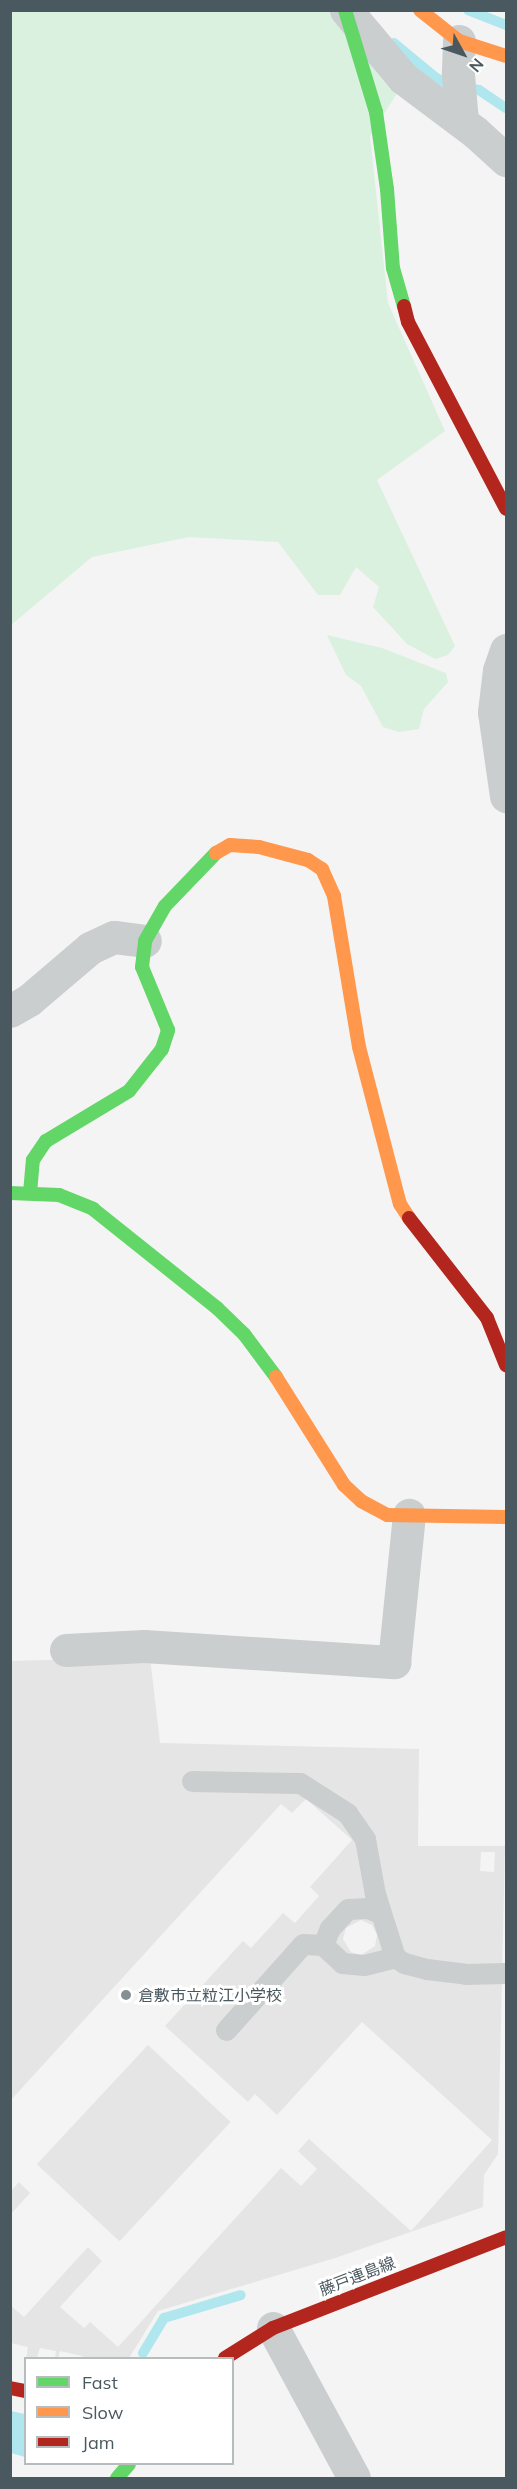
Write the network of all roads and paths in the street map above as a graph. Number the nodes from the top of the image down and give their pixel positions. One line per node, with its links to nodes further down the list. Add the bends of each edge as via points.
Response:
1 (346, 10): 5 (street, via 403,78); 7 (street, via 376,112 393,268 408,322)
2 (420, 10): 3 (street)
3 (459, 41): 4 (street); 5 (street)
4 (507, 56)
5 (460, 97): 6 (street)
6 (507, 160)
7 (507, 509)
8 (507, 650): 9 (street, via 499,670 494,712)
9 (507, 796)
10 (145, 941): 11 (street, via 114,937 90,948 29,1000); 13 (street, via 142,967 168,1029 162,1049 129,1091 46,1140 33,1160); 14 (street, via 165,906 213,855 230,844 285,853 322,869 334,896 359,1047 400,1204 416,1230 487,1318)
11 (10, 1011)
12 (10, 1193): 13 (street)
13 (30, 1193): 15 (street, via 59,1195 93,1209 217,1308 244,1334 273,1372 344,1485 361,1501 387,1515)
14 (507, 1365)
15 (409, 1515): 16 (street); 17 (street, via 394,1662 144,1646)
16 (507, 1517)
17 (66, 1650)
18 (192, 1781): 19 (lane, via 300,1783 347,1813 364,1839)
19 (380, 1913): 20 (lane, via 368,1908 348,1910 330,1928); 21 (lane)
20 (323, 1945): 21 (lane, via 342,1963 364,1965); 23 (lane, via 303,1944)
21 (395, 1957): 22 (lane, via 427,1969 465,1974)
22 (507, 1973)
23 (226, 2030)
24 (507, 2237): 25 (street, 藤戸連島線)
25 (273, 2328): 26 (street, 藤戸連島線); 29 (street)
26 (227, 2357)
27 (127, 2465): 28 (street)
28 (117, 2478)
29 (354, 2478)

